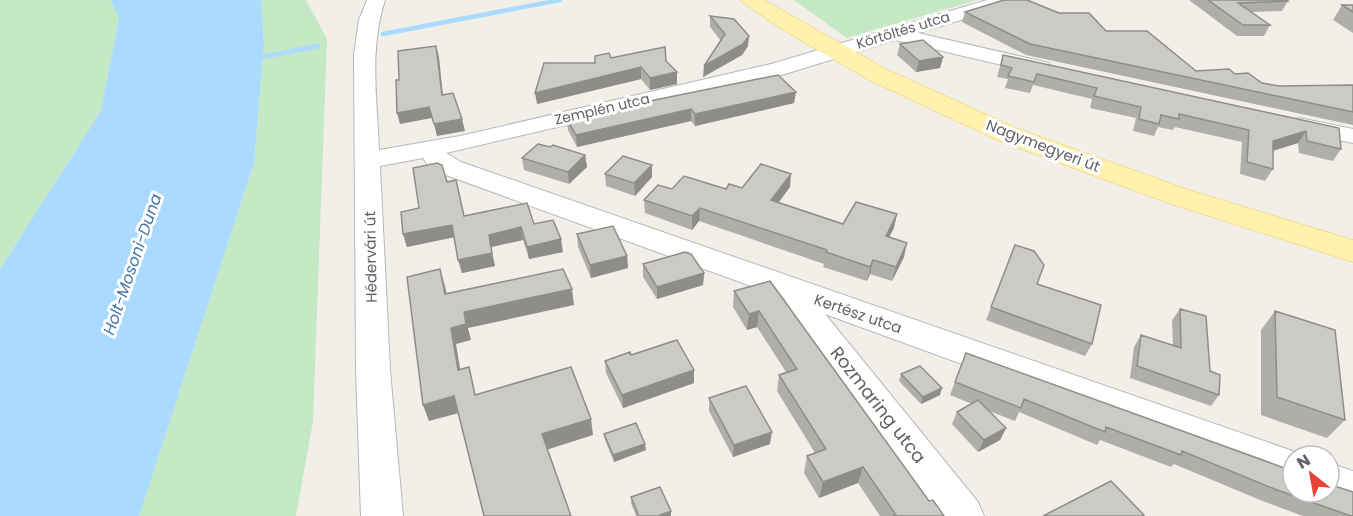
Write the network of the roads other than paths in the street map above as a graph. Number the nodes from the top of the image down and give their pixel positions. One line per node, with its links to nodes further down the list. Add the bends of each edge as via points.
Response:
1 (376, 0): 10 (street, Hédervári út, via 364,54)
2 (750, 0): 5 (main road, Nagymegyeri út)
3 (1007, 0): 4 (street, Körtöltés utca)
4 (895, 34): 5 (street, Körtöltés utca); 6 (street)
5 (834, 51): 9 (street, Zemplén utca, via 777,69); 11 (main road, Nagymegyeri út, via 926,98 1050,150 1235,215)
6 (1058, 71)
7 (1274, 119): 8 (street)
8 (1353, 136)
9 (431, 149): 10 (street, Zemplén utca); 12 (street, Kertész utca, via 436,159 452,168)
10 (369, 160): 14 (street, Hédervári út, via 373,370)
11 (1353, 251)
12 (795, 291): 13 (street, Kertész utca); 15 (street, Rozmaring utca, via 814,323)
13 (1281, 464)
14 (382, 516)
15 (963, 516)

